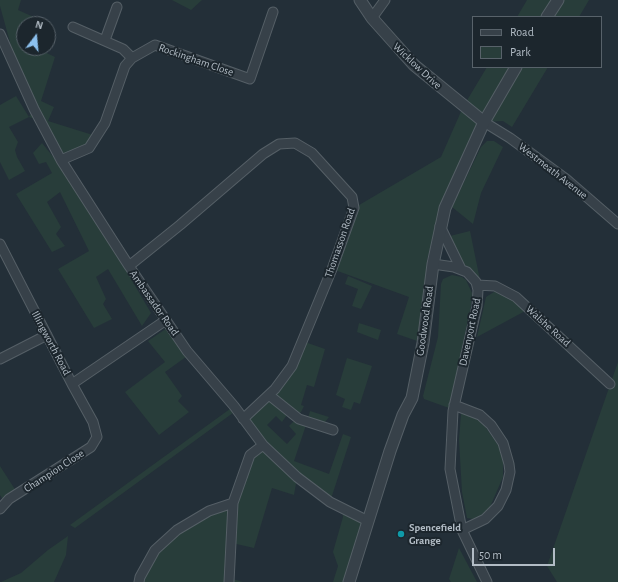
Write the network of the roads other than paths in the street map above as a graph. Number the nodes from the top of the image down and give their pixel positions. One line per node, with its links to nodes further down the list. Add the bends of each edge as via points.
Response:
1 (360, 0): 7 (street, Wicklow Drive)
2 (385, 0): 7 (street)
3 (558, 0): 6 (street)
4 (117, 7): 10 (street)
5 (273, 12): 11 (street, Rockingham Close, via 250,79 155,45)
6 (548, 16)
7 (372, 18): 13 (street, Wicklow Drive, via 414,65)
8 (73, 27): 10 (street)
9 (0, 34): 14 (street, Ambassador Road, via 34,109)
10 (104, 40): 11 (street, via 123,49)
11 (132, 58): 14 (street, Rockingham Close, via 125,66 105,123 89,148)
12 (515, 68): 13 (street, Goodwood Road)
13 (484, 122): 15 (street, Westmeath Avenue, via 566,179); 16 (street, Goodwood Road, via 444,208)
14 (61, 160): 19 (street, Ambassador Road)
15 (618, 224)
16 (440, 226): 18 (street, Goodwood Road); 20 (street)
17 (0, 244): 23 (street, Illingworth Road)
18 (433, 264): 20 (street); 34 (street, Goodwood Road, via 424,344 412,398 403,414)
19 (129, 266): 22 (street, Ambassador Road); 27 (street, Thomasson Road, via 263,154 279,144 295,143 312,153 352,197 354,208 292,366)
20 (461, 269): 21 (street, Davenport Road, via 472,277)
21 (477, 285): 26 (street, Walshe Road, via 495,286 516,297); 28 (street, Davenport Road, via 477,302)
22 (166, 320): 25 (street, Illingworth Road); 29 (street, Ambassador Road, via 187,351)
23 (47, 335): 24 (street); 25 (street, Illingworth Road)
24 (0, 359)
25 (72, 384): 33 (street, Champion Close, via 93,422 97,437 91,447)
26 (610, 384)
27 (269, 395): 29 (street, Thomasson Road); 30 (street, via 299,419)
28 (454, 405): 35 (street, Davenport Road, via 450,469); 35 (street, via 480,415 491,425 503,443 510,464 506,490 498,506 485,519)
29 (243, 418): 31 (street, Ambassador Road)
30 (332, 430)
31 (263, 445): 32 (street, via 250,455); 34 (street, Ambassador Road, via 297,477 330,502)
32 (233, 503): 36 (street, via 209,511 177,530 155,550); 37 (street)
33 (0, 509)
34 (368, 521): 38 (street, Goodwood Road)
35 (462, 530): 39 (street, Davenport Road)
36 (139, 582)
37 (229, 582)
38 (349, 582)
39 (487, 582)

